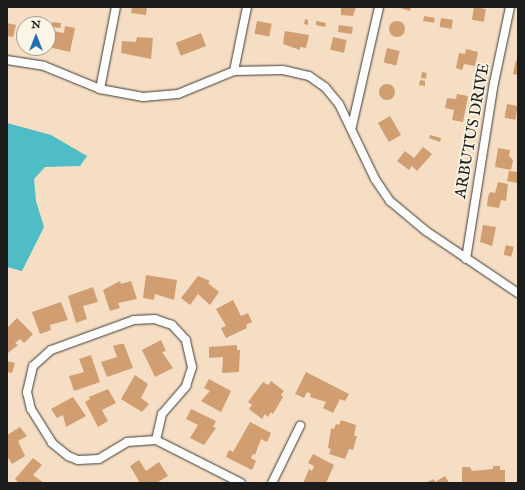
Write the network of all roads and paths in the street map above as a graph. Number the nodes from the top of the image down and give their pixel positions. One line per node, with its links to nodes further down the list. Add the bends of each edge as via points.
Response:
1 (116, 7): 7 (street)
2 (247, 7): 6 (street)
3 (378, 7): 8 (street)
4 (510, 7): 9 (street, ARBUTUS DRIVE, via 494,83)
5 (7, 60): 7 (street, via 44,66)
6 (234, 71): 7 (street, via 202,86 162,96 132,96); 8 (street, via 276,70 308,76 333,94)
7 (100, 89)
8 (352, 126): 9 (street, via 375,179 390,201 414,222)
9 (466, 259): 10 (street)
10 (518, 293)
11 (300, 426): 14 (street)
12 (156, 440): 12 (street, via 127,442 99,459 78,460 68,456 52,443 31,409 27,392 33,366 51,350 134,320 155,319 172,326 186,340 192,367 186,386 162,414); 13 (street)
13 (241, 483)
14 (272, 483)

